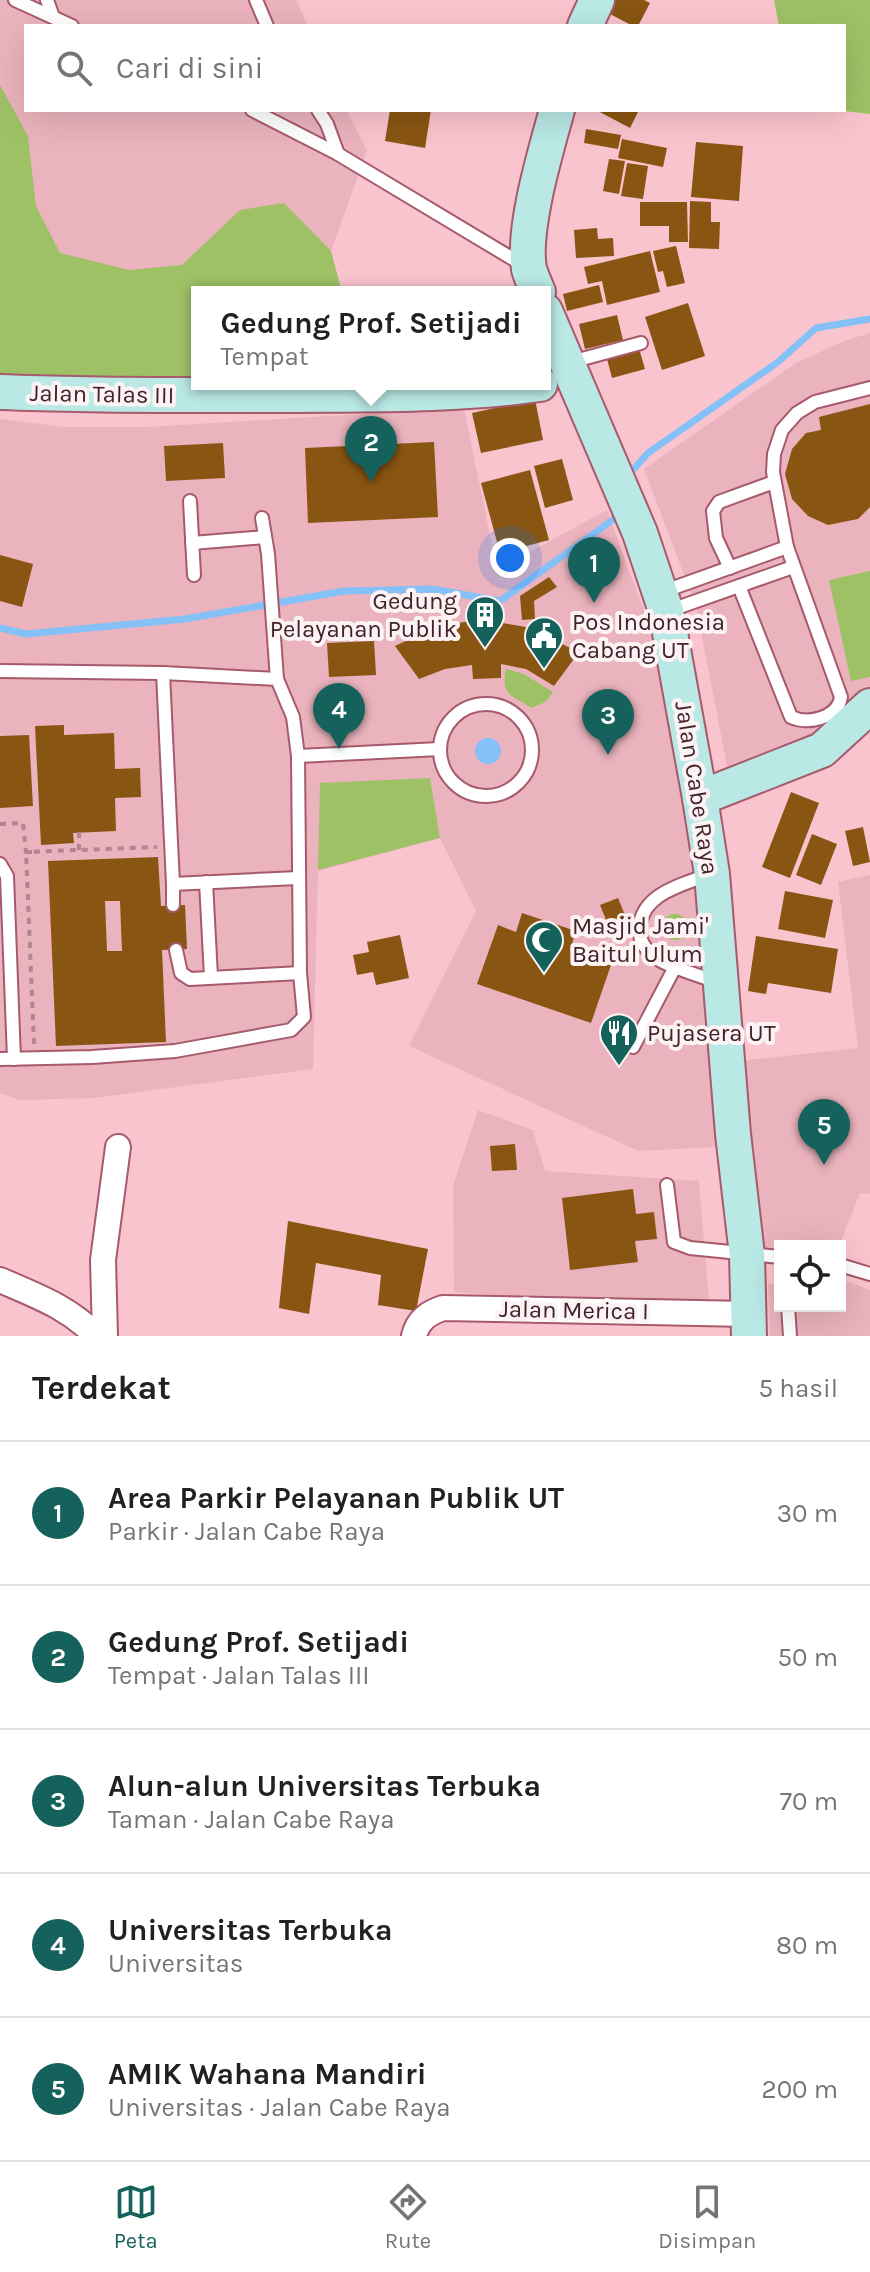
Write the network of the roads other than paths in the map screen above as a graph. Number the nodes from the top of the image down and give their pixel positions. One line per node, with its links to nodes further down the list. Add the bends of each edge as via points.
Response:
1 (15, 0): 5 (lane)
2 (47, 0): 5 (lane)
3 (256, 0): 7 (lane)
4 (597, 0): 8 (main road)
5 (53, 17): 6 (lane)
6 (68, 24)
7 (266, 24)
8 (586, 24)
9 (256, 112): 12 (lane)
10 (319, 112): 12 (lane)
11 (556, 112): 13 (main road, via 529,244)
12 (338, 154): 13 (lane)
13 (534, 280)
14 (641, 343): 16 (lane)
15 (551, 344): 16 (main road, Jalan Cabe Raya)
16 (557, 377): 30 (main road, Jalan Cabe Raya, via 620,487)
17 (870, 388): 20 (lane, via 815,402 797,413 782,430 774,454)
18 (493, 390): 19 (main road, Jalan Talas III, via 428,395)
19 (0, 392)
20 (774, 482): 25 (lane); 27 (lane, via 719,502 713,511 716,538)
21 (190, 501): 24 (lane)
22 (262, 518): 23 (lane)
23 (265, 537): 24 (lane); 33 (lane)
24 (192, 543): 28 (lane)
25 (787, 547): 26 (lane); 27 (lane)
26 (793, 567): 29 (lane); 29 (lane, via 841,697 833,713 808,722 791,717)
27 (730, 568): 30 (lane)
28 (194, 575)
29 (739, 586): 30 (lane)
30 (663, 602): 37 (main road, Jalan Cabe Raya)
31 (0, 671): 32 (lane)
32 (163, 673): 33 (lane); 42 (lane)
33 (277, 679): 36 (lane, via 293,717)
34 (870, 706): 37 (main road, via 822,750)
35 (440, 749): 35 (lane, via 450,721 461,711 489,704 516,715 532,749 528,769 513,788 482,797 451,780); 36 (lane)
36 (298, 756): 40 (lane)
37 (700, 798): 39 (main road, Jalan Cabe Raya)
38 (0, 864): 51 (lane, via 7,876)
39 (712, 874): 45 (lane, via 647,903 640,920 640,939 647,949); 48 (main road, Jalan Cabe Raya)
40 (298, 878): 41 (lane); 46 (lane)
41 (206, 882): 42 (lane); 47 (lane)
42 (173, 884): 43 (lane)
43 (173, 905)
44 (176, 950): 47 (lane, via 181,973 190,979)
45 (675, 967): 48 (lane); 49 (lane)
46 (300, 973): 47 (lane); 51 (lane, via 304,1017 291,1030 175,1051)
47 (211, 977)
48 (722, 985): 54 (main road, Jalan Cabe Raya, via 733,1134)
49 (633, 1047)
50 (0, 1059): 51 (lane)
51 (14, 1059)
52 (118, 1147): 61 (street, via 104,1241)
53 (667, 1185): 54 (lane, via 674,1242)
54 (763, 1256): 59 (main road, Jalan Cabe Raya)
55 (846, 1267): 56 (lane)
56 (870, 1274)
57 (0, 1280): 60 (street, via 63,1307)
58 (788, 1312): 63 (lane)
59 (748, 1325): 62 (street, Jalan Merica I, via 443,1308 417,1324)
60 (97, 1336)
61 (105, 1336)
62 (414, 1336)
63 (790, 1336)

